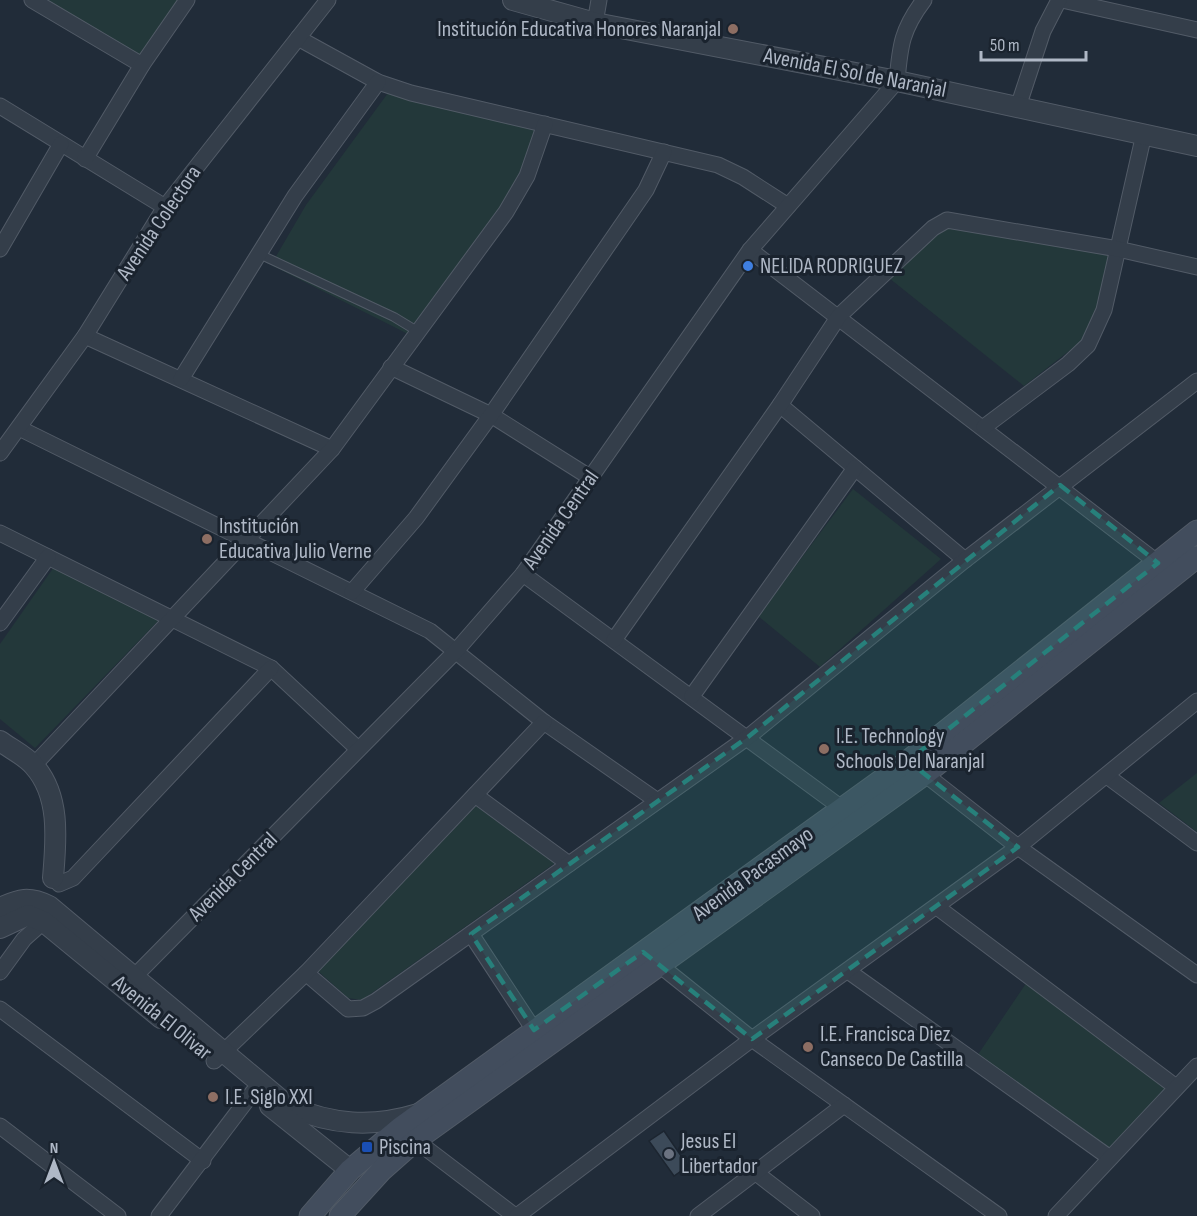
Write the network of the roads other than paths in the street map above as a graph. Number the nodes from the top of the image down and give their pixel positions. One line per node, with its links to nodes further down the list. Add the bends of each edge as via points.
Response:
1 (32, 0): 11 (street)
2 (187, 0): 11 (street)
3 (328, 0): 10 (street, Avenida Colectora)
4 (513, 0): 8 (street, Avenida El Sol de Naranjal)
5 (599, 0): 8 (street)
6 (924, 0): 12 (street, via 908,22 900,44)
7 (1060, 0): 9 (street); 15 (street, via 1043,31)
8 (594, 23): 12 (street, Avenida El Sol de Naranjal)
9 (1197, 30)
10 (298, 38): 13 (street); 23 (street, Avenida Colectora)
11 (142, 65): 21 (street)
12 (897, 81): 15 (street, Avenida El Sol de Naranjal); 22 (street, Avenida Central)
13 (378, 82): 16 (street); 27 (street)
14 (0, 106): 18 (street)
15 (1018, 107): 17 (street, Avenida El Sol de Naranjal)
16 (545, 124): 20 (street); 30 (street, via 527,176 506,212)
17 (1144, 134): 19 (street, Avenida El Sol de Naranjal); 25 (street)
18 (61, 144): 21 (street); 24 (street)
19 (1197, 146)
20 (664, 152): 22 (street, via 718,165); 36 (street, via 646,190)
21 (85, 159): 23 (street)
22 (788, 206): 26 (street, Avenida Central)
23 (165, 207): 31 (street, Avenida Colectora)
24 (0, 249)
25 (1118, 249): 28 (street); 29 (street, via 947,220 933,228); 37 (street, via 1104,310 1088,345)
26 (750, 250): 29 (street); 42 (street, Avenida Central)
27 (259, 254): 30 (lane, via 394,316); 33 (street)
28 (1197, 267)
29 (839, 316): 35 (street); 37 (street)
30 (417, 331): 32 (street)
31 (85, 336): 33 (street); 38 (street, Avenida Colectora)
32 (391, 367): 36 (street); 39 (street)
33 (181, 379): 39 (street)
34 (1197, 381): 43 (street)
35 (780, 405): 41 (street); 55 (street)
36 (492, 415): 42 (street); 52 (street, via 416,518)
37 (984, 427): 43 (street)
38 (19, 428): 40 (street, Avenida Colectora); 46 (street)
39 (332, 449): 46 (street)
40 (0, 453)
41 (855, 468): 49 (street); 58 (street)
42 (591, 478): 51 (street, Avenida Central)
43 (1060, 485): 49 (street); 50 (street)
44 (0, 533): 47 (street)
45 (1195, 536): 50 (main road, Avenida Pacasmayo)
46 (248, 540): 52 (street); 53 (street)
47 (48, 557): 53 (street); 54 (street)
48 (1197, 557): 66 (main road, Avenida Pacasmayo)
49 (965, 560): 61 (street)
50 (1158, 563): 64 (main road, Avenida Pacasmayo)
51 (523, 574): 55 (street); 56 (street, Avenida Central)
52 (352, 592): 56 (street, via 430,631)
53 (172, 617): 57 (street); 65 (street)
54 (0, 623)
55 (614, 640): 58 (street)
56 (455, 652): 60 (street); 63 (street, Avenida Central)
57 (271, 668): 63 (street); 74 (street, via 73,878)
58 (692, 696): 61 (street)
59 (1197, 701): 67 (street)
60 (544, 722): 68 (street); 69 (street)
61 (748, 737): 69 (street); 70 (street)
62 (0, 741): 65 (street)
63 (358, 749): 84 (street, Avenida Central)
64 (908, 761): 66 (street); 70 (main road, Avenida Pacasmayo)
65 (34, 765): 74 (street, via 52,798 55,843)
66 (925, 774): 72 (street); 79 (main road, Avenida Pacasmayo)
67 (1107, 776): 71 (street); 72 (street)
68 (475, 795): 73 (street); 82 (street)
69 (656, 800): 73 (street)
70 (843, 809): 79 (main road, Avenida Pacasmayo)
71 (1197, 843)
72 (1018, 847): 75 (street); 83 (street)
73 (569, 864): 78 (street)
74 (45, 899): 76 (street, via 18,899); 77 (street); 81 (street, via 24,939); 84 (street, Avenida El Olivar)
75 (937, 907): 80 (street); 90 (street)
76 (0, 908)
77 (0, 928)
78 (471, 934): 82 (street, via 363,1008 348,1010); 86 (street)
79 (651, 959): 86 (main road, Avenida Pacasmayo); 87 (street); 95 (main road, Avenida Pacasmayo)
80 (848, 971): 87 (street); 96 (street)
81 (0, 972)
82 (306, 973): 88 (street)
83 (1197, 975)
84 (128, 982): 88 (street, Avenida El Olivar)
85 (0, 1009): 97 (street)
86 (534, 1030): 93 (main road, Avenida Pacasmayo)
87 (753, 1039): 92 (street); 105 (street)
88 (219, 1056): 91 (street, Avenida El Olivar); 93 (street, via 288,1106 312,1116 363,1124)
89 (1197, 1066): 90 (street)
90 (1176, 1087): 96 (street)
91 (253, 1092): 97 (street); 98 (street, Avenida El Olivar)
92 (844, 1105): 99 (street); 108 (street)
93 (421, 1113): 95 (main road, Avenida Pacasmayo)
94 (0, 1126): 102 (street)
95 (408, 1134): 98 (main road, Avenida Pacasmayo); 101 (main road); 105 (street)
96 (1110, 1158): 109 (street)
97 (203, 1161): 103 (street)
98 (350, 1170): 100 (main road, Avenida Pacasmayo)
99 (754, 1172): 106 (street); 107 (street)
100 (327, 1198): 101 (street); 104 (main road, Avenida Pacasmayo)
101 (346, 1214)
102 (118, 1216)
103 (159, 1216)
104 (310, 1216)
105 (516, 1216)
106 (698, 1216)
107 (812, 1216)
108 (999, 1216)
109 (1056, 1216)

